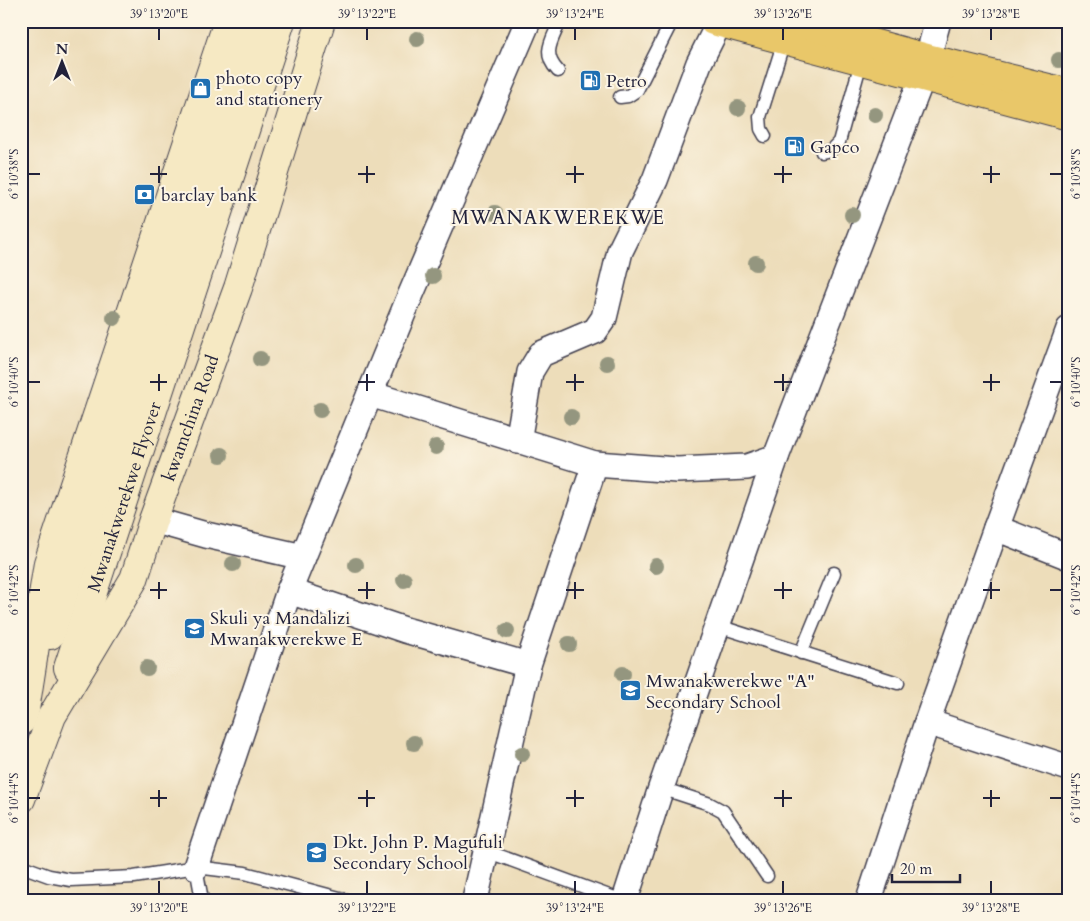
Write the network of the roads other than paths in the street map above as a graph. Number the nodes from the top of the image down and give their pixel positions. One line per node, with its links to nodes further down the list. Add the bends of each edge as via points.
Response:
1 (228, 21): 34 (main road, via 48,563)
2 (253, 21): 34 (main road, Mwanakwerekwe Flyover)
3 (281, 21): 35 (main road, Mwanakwerekwe Flyover)
4 (321, 21): 24 (main road, kwamchina Road, via 238,288)
5 (528, 21): 20 (street)
6 (560, 21): 13 (lane, via 548,53)
7 (672, 21): 15 (lane, via 637,90)
8 (938, 21): 12 (street)
9 (717, 22): 10 (main road); 21 (street, via 655,180 620,251 604,318 595,331 541,354 530,372)
10 (788, 31): 11 (main road); 12 (main road); 17 (lane, via 760,117)
11 (862, 62): 12 (main road); 18 (lane, via 839,142 832,150)
12 (924, 68): 14 (main road); 16 (main road); 22 (street)
13 (558, 71)
14 (1069, 94)
15 (620, 97)
16 (1069, 116)
17 (765, 136)
18 (822, 152)
19 (1069, 329): 25 (street)
20 (370, 394): 21 (street); 26 (street)
21 (518, 441): 23 (street)
22 (776, 457): 23 (street, via 747,467 677,470); 30 (street)
23 (595, 464): 32 (street)
24 (153, 520): 26 (street); 35 (main road, kwamchina Road, via 134,579)
25 (996, 528): 27 (street); 36 (street)
26 (303, 556): 29 (street)
27 (1069, 557)
28 (834, 573): 31 (lane)
29 (289, 591): 32 (street, via 405,630); 41 (street)
30 (718, 626): 31 (lane); 38 (street)
31 (801, 653): 33 (lane)
32 (528, 665): 40 (street)
33 (898, 684)
34 (23, 716)
35 (52, 716): 39 (main road, kwamchina Road)
36 (927, 722): 37 (street); 49 (street)
37 (1069, 768)
38 (661, 788): 43 (lane, via 723,811); 48 (street)
39 (21, 799)
40 (486, 851): 46 (street); 47 (lane)
41 (196, 867): 42 (lane, via 134,878 72,880 26,868); 44 (lane); 45 (lane, via 245,873)
42 (21, 870)
43 (767, 876)
44 (202, 900)
45 (348, 900)
46 (475, 900)
47 (620, 900)
48 (625, 900)
49 (869, 900)

